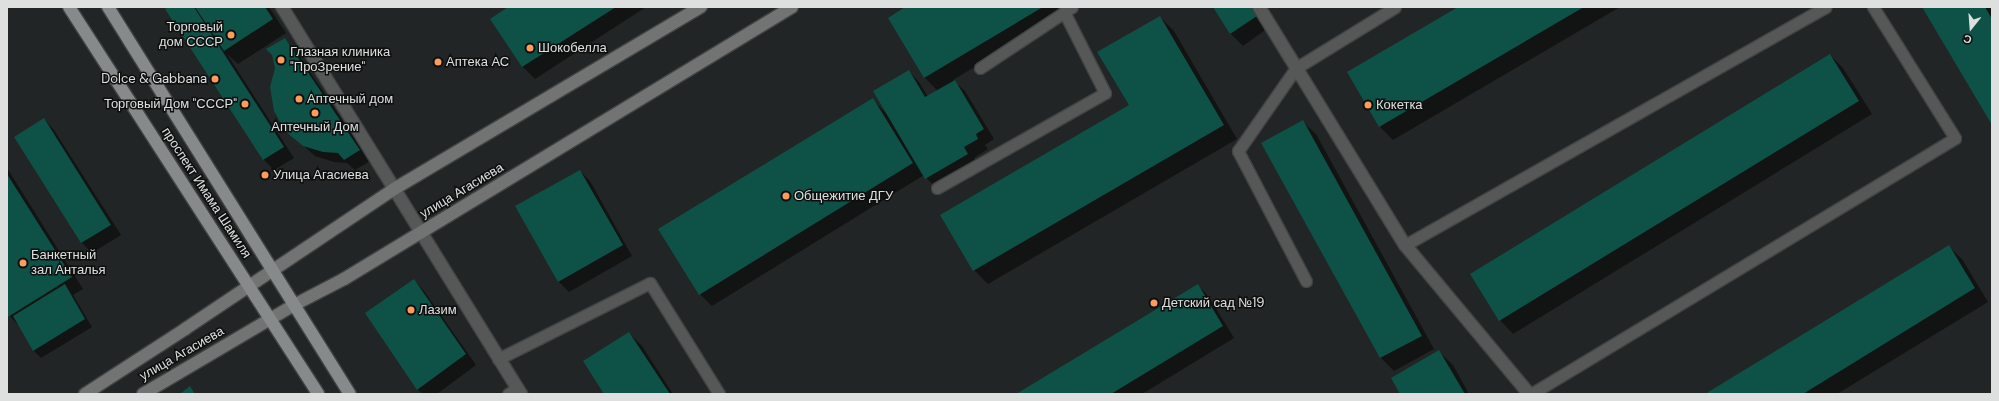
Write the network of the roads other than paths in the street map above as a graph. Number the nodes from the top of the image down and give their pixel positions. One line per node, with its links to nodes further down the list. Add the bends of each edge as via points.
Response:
1 (69, 7): 19 (main road, проспект Имама Шамиля)
2 (108, 7): 17 (main road, проспект Имама Шамиля)
3 (282, 7): 14 (street)
4 (701, 7): 14 (main road, улица Агасиева)
5 (1259, 7): 12 (street)
6 (1395, 7): 12 (lane)
7 (1825, 7): 16 (lane)
8 (1873, 7): 29 (lane, via 1955,138)
9 (785, 9): 15 (main road, улица Агасиева)
10 (1068, 10): 11 (lane); 13 (lane, via 1105,93)
11 (980, 68)
12 (1296, 68): 16 (street); 18 (lane, via 1238,151)
13 (937, 188)
14 (394, 189): 15 (street); 17 (main road, улица Агасиева)
15 (422, 232): 20 (main road, улица Агасиева, via 344,279); 22 (street)
16 (1405, 245): 29 (street)
17 (272, 270): 19 (main road, улица Агасиева); 20 (main road, проспект Имама Шамиля)
18 (1306, 282)
19 (249, 286): 21 (main road, проспект Имама Шамиля); 24 (main road, улица Агасиева)
20 (294, 305): 21 (main road, улица Агасиева); 27 (main road, проспект Имама Шамиля)
21 (271, 319): 25 (main road, улица Агасиева); 26 (main road, проспект Имама Шамиля)
22 (498, 359): 23 (street); 28 (lane, via 650,283)
23 (515, 392)
24 (85, 394)
25 (142, 394)
26 (318, 394)
27 (350, 394)
28 (719, 394)
29 (1530, 394)

